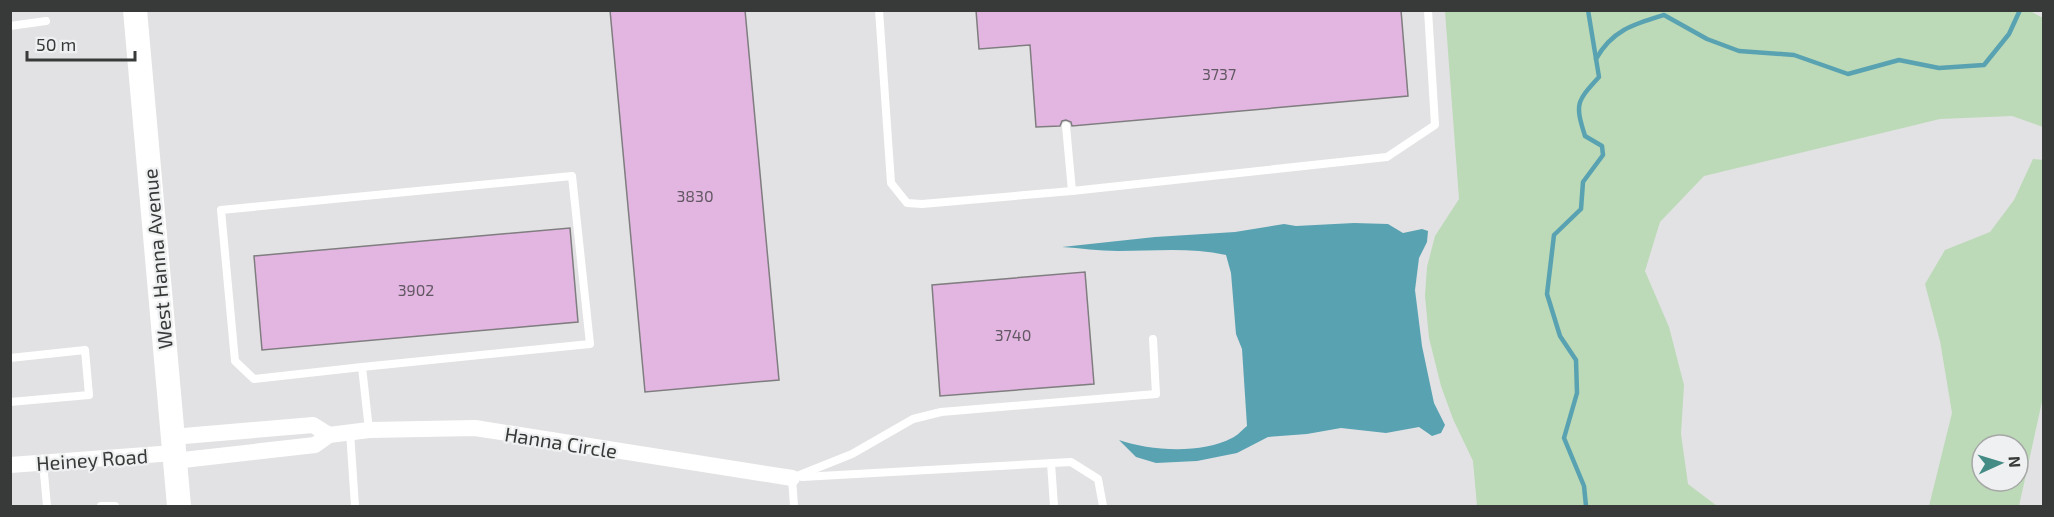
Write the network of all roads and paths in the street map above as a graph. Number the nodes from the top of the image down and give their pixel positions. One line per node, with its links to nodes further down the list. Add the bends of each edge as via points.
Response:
1 (135, 10): 15 (street, West Hanna Avenue)
2 (879, 10): 7 (lane, via 891,183 907,203)
3 (1428, 10): 7 (lane, via 1435,125 1387,157)
4 (46, 21): 5 (lane)
5 (10, 26)
6 (1066, 126): 7 (lane)
7 (1072, 191)
8 (1153, 339): 19 (lane, via 1156,394 941,412 913,419 852,454)
9 (10, 358): 11 (lane, via 85,350 89,395)
10 (362, 367): 10 (lane, via 590,344 572,176 221,210 235,362 254,378); 12 (lane)
11 (10, 402)
12 (369, 430): 13 (street, Hanna Circle); 19 (street, Hanna Circle, via 475,428)
13 (350, 432): 14 (street, Hanna Circle); 24 (lane)
14 (329, 435): 15 (street, Hanna Circle, via 315,445); 15 (street, Hanna Circle, via 313,425)
15 (173, 450): 16 (street, Heiney Road); 23 (street, West Hanna Avenue)
16 (43, 463): 18 (street, Heiney Road); 20 (lane)
17 (1051, 463): 19 (lane); 26 (lane); 27 (lane, via 1071,462 1098,479)
18 (10, 465)
19 (792, 478): 25 (lane)
20 (47, 507)
21 (101, 507): 22 (lane)
22 (115, 507)
23 (179, 507)
24 (355, 507)
25 (794, 507)
26 (1054, 507)
27 (1103, 507)

